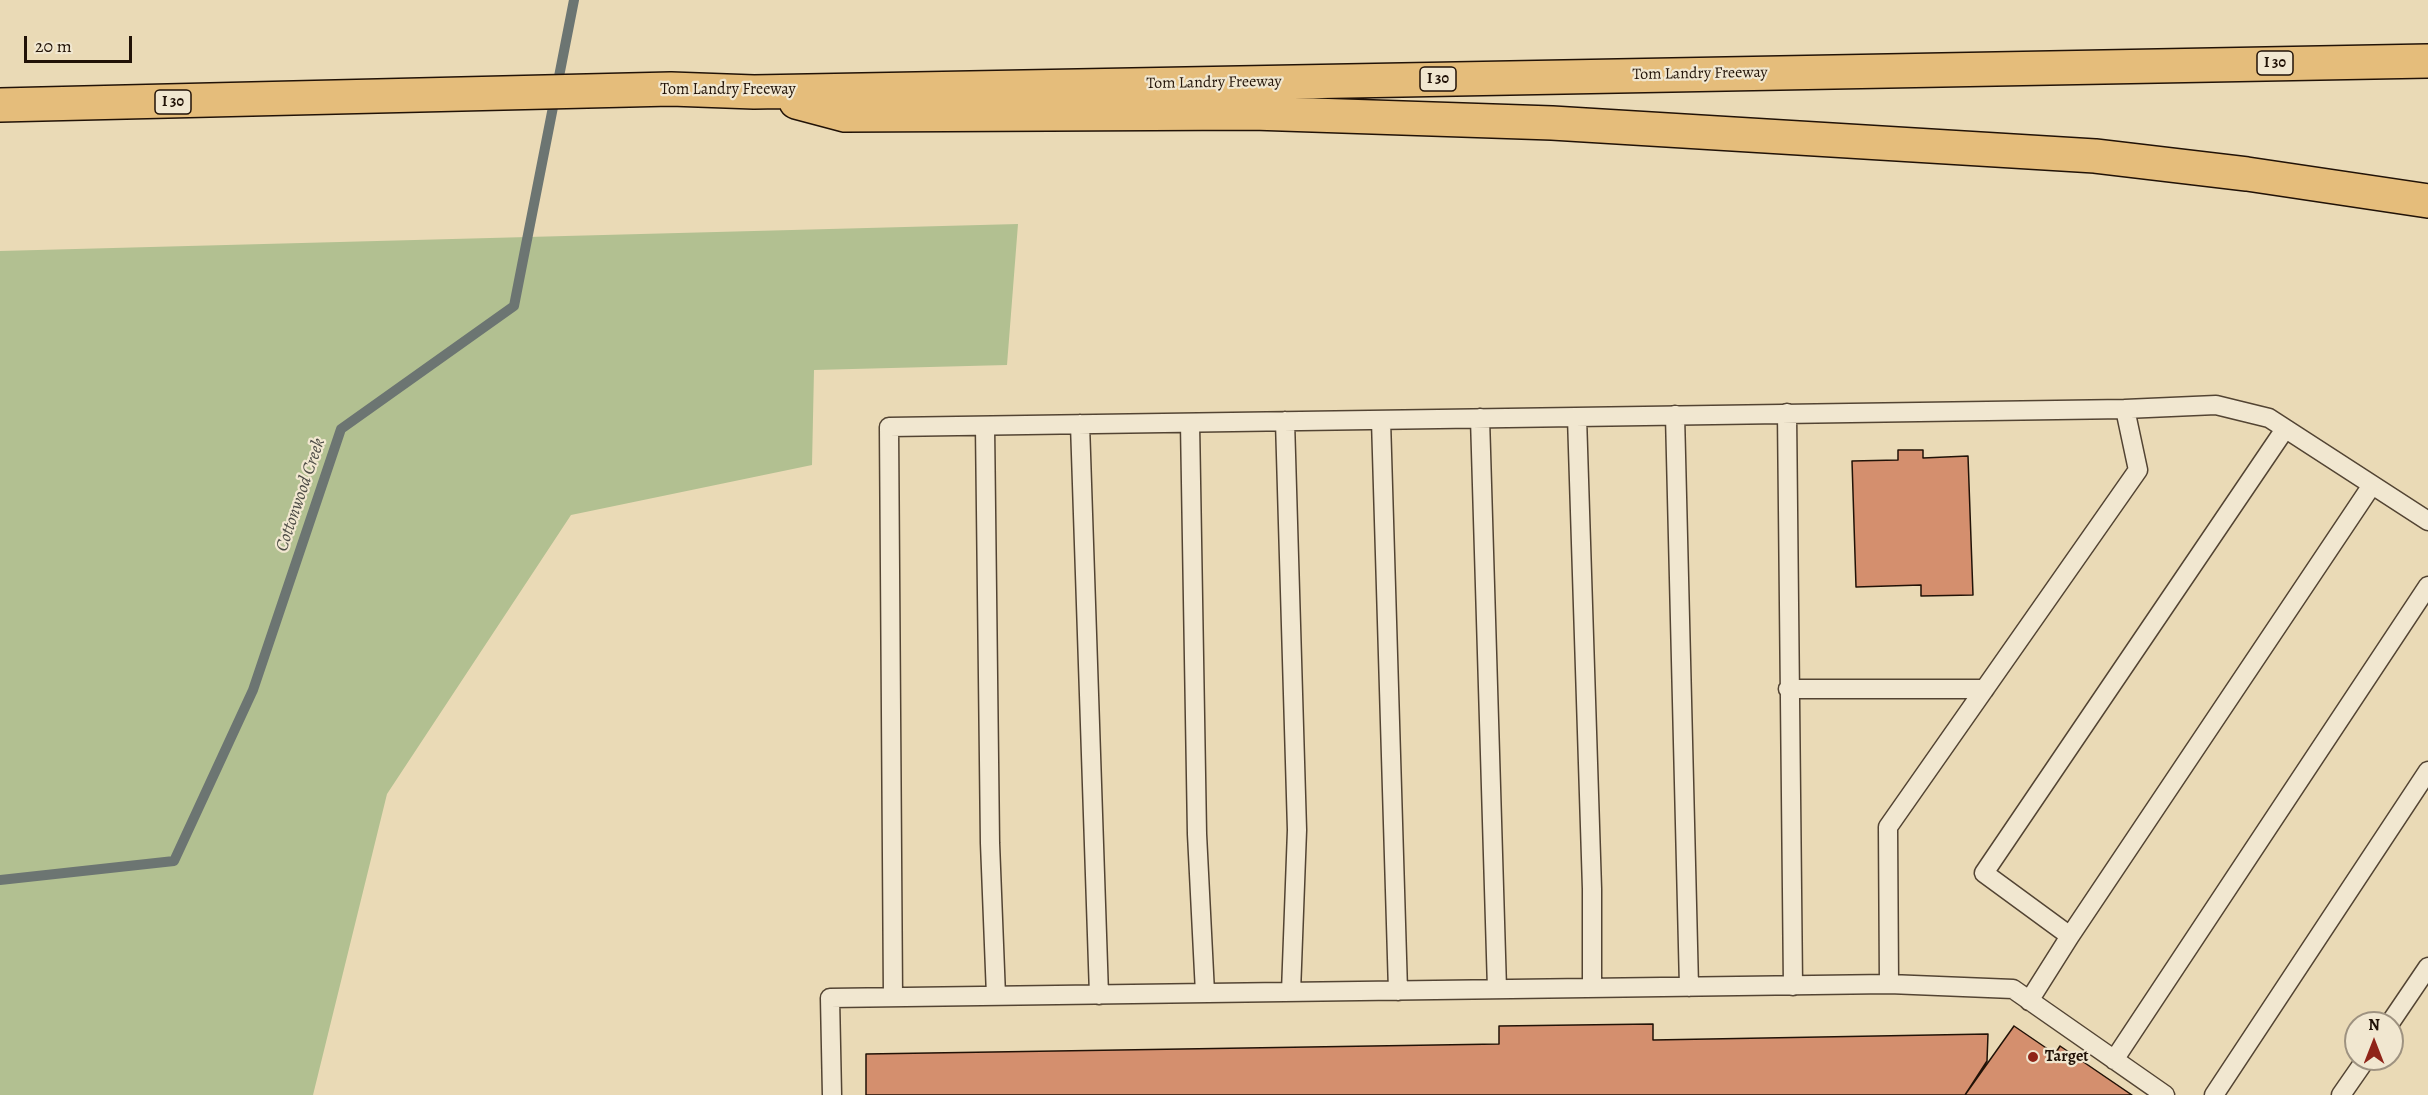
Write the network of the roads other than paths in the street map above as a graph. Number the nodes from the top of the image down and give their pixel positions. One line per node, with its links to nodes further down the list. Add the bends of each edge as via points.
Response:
1 (2428, 61): 2 (highway, Tom Landry Freeway / I 30)
2 (754, 92): 3 (highway, Tom Landry Freeway / I 30, via 672,89); 4 (highway, via 845,115 1253,113 1540,123 2095,156)
3 (0, 105)
4 (2428, 201)
5 (2125, 409): 6 (lane); 15 (lane, via 2216,405 2269,418); 20 (lane, via 2138,470)
6 (1788, 413): 7 (lane); 19 (lane)
7 (1675, 415): 8 (lane); 26 (lane)
8 (1577, 417): 9 (lane); 27 (lane)
9 (1480, 418): 10 (lane); 28 (lane)
10 (1381, 420): 11 (lane); 29 (lane)
11 (1285, 421): 12 (lane); 30 (lane, via 1298,830)
12 (1190, 423): 13 (lane); 31 (lane, via 1197,834)
13 (1080, 424): 14 (lane); 32 (lane)
14 (985, 426): 33 (lane, via 990,843); 34 (lane, via 890,427)
15 (2285, 429): 16 (lane); 22 (lane, via 1984,873)
16 (2372, 485): 17 (lane); 22 (lane)
17 (2428, 521)
18 (2428, 586): 37 (lane)
19 (1788, 689): 20 (lane); 25 (lane)
20 (1985, 689): 24 (lane, via 1888,827)
21 (2428, 771): 41 (lane)
22 (2070, 936): 35 (lane)
23 (2428, 967): 36 (lane)
24 (1889, 984): 25 (lane); 35 (lane, via 2013,989)
25 (1793, 986): 26 (lane)
26 (1689, 987): 27 (lane)
27 (1592, 988): 28 (lane)
28 (1497, 989): 29 (lane)
29 (1398, 991): 30 (lane)
30 (1291, 992): 31 (lane)
31 (1205, 993): 32 (lane)
32 (1099, 995): 33 (lane)
33 (996, 996): 34 (lane)
34 (892, 997): 39 (lane, via 830,998)
35 (2030, 1001): 37 (lane)
36 (2398, 1011)
37 (2114, 1060): 40 (lane)
38 (2358, 1071): 42 (lane)
39 (832, 1095)
40 (2165, 1095)
41 (2214, 1095)
42 (2342, 1095)

